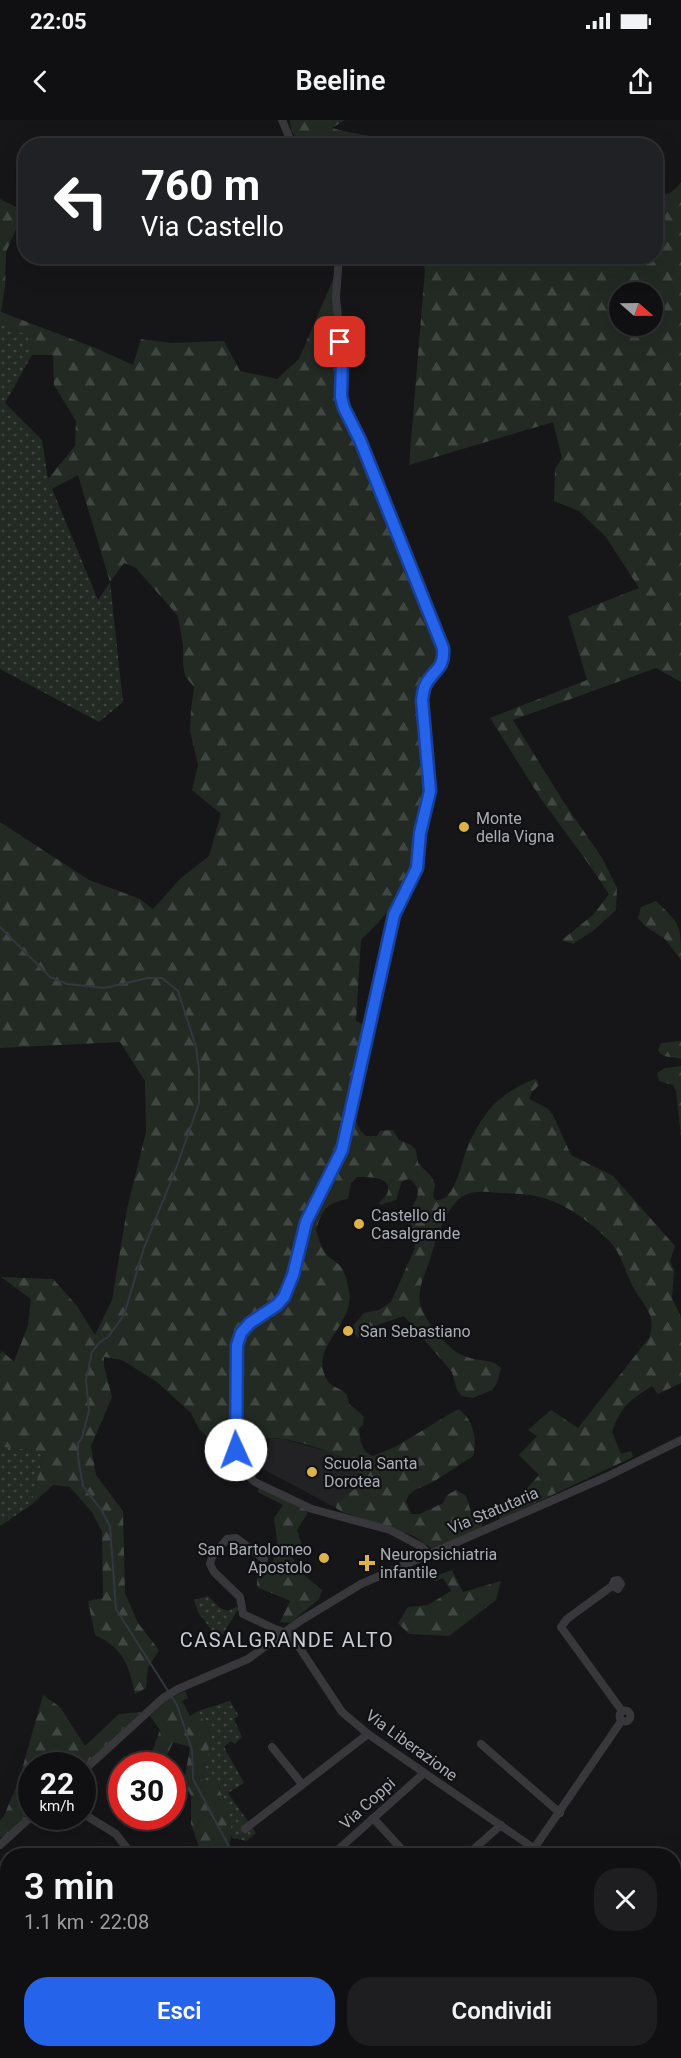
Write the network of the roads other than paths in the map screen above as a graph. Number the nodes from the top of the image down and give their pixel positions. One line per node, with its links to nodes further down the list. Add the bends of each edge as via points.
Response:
1 (282, 120): 2 (street)
2 (290, 138)
3 (338, 264): 5 (street, via 336,297 341,397 444,657 424,687 422,700 430,791 416,873 394,915 342,1150 306,1222 284,1297 250,1323 237,1345 235,1446 246,1474 261,1486 312,1509 390,1530)
4 (681, 1440): 5 (street, Via Statutaria)
5 (428, 1554): 8 (street, Via Statutaria, via 361,1584)
6 (264, 1559): 8 (street, via 236,1538 227,1539 210,1564 240,1597 243,1614)
7 (612, 1587): 15 (street, via 561,1627 622,1716)
8 (286, 1633): 9 (street, Via Liberazione, via 342,1712); 12 (street, Via Statutaria, via 248,1659 166,1696)
9 (368, 1734): 13 (street, Via Liberazione); 14 (street)
10 (481, 1744): 15 (street)
11 (272, 1747): 14 (street)
12 (96, 1759)
13 (424, 1773): 16 (street, Via Coppi); 18 (street, Via Liberazione)
14 (302, 1784): 20 (street)
15 (560, 1813): 27 (street)
16 (373, 1818): 23 (street, Via Coppi); 24 (street)
17 (96, 1822): 22 (street, via 116,1834)
18 (501, 1825): 25 (street); 26 (street, Via Liberazione)
19 (18, 1829): 21 (street)
20 (245, 1829)
21 (0, 1845)
22 (127, 1848)
23 (340, 1848)
24 (401, 1848)
25 (475, 1848)
26 (534, 1848)
27 (543, 1848)

